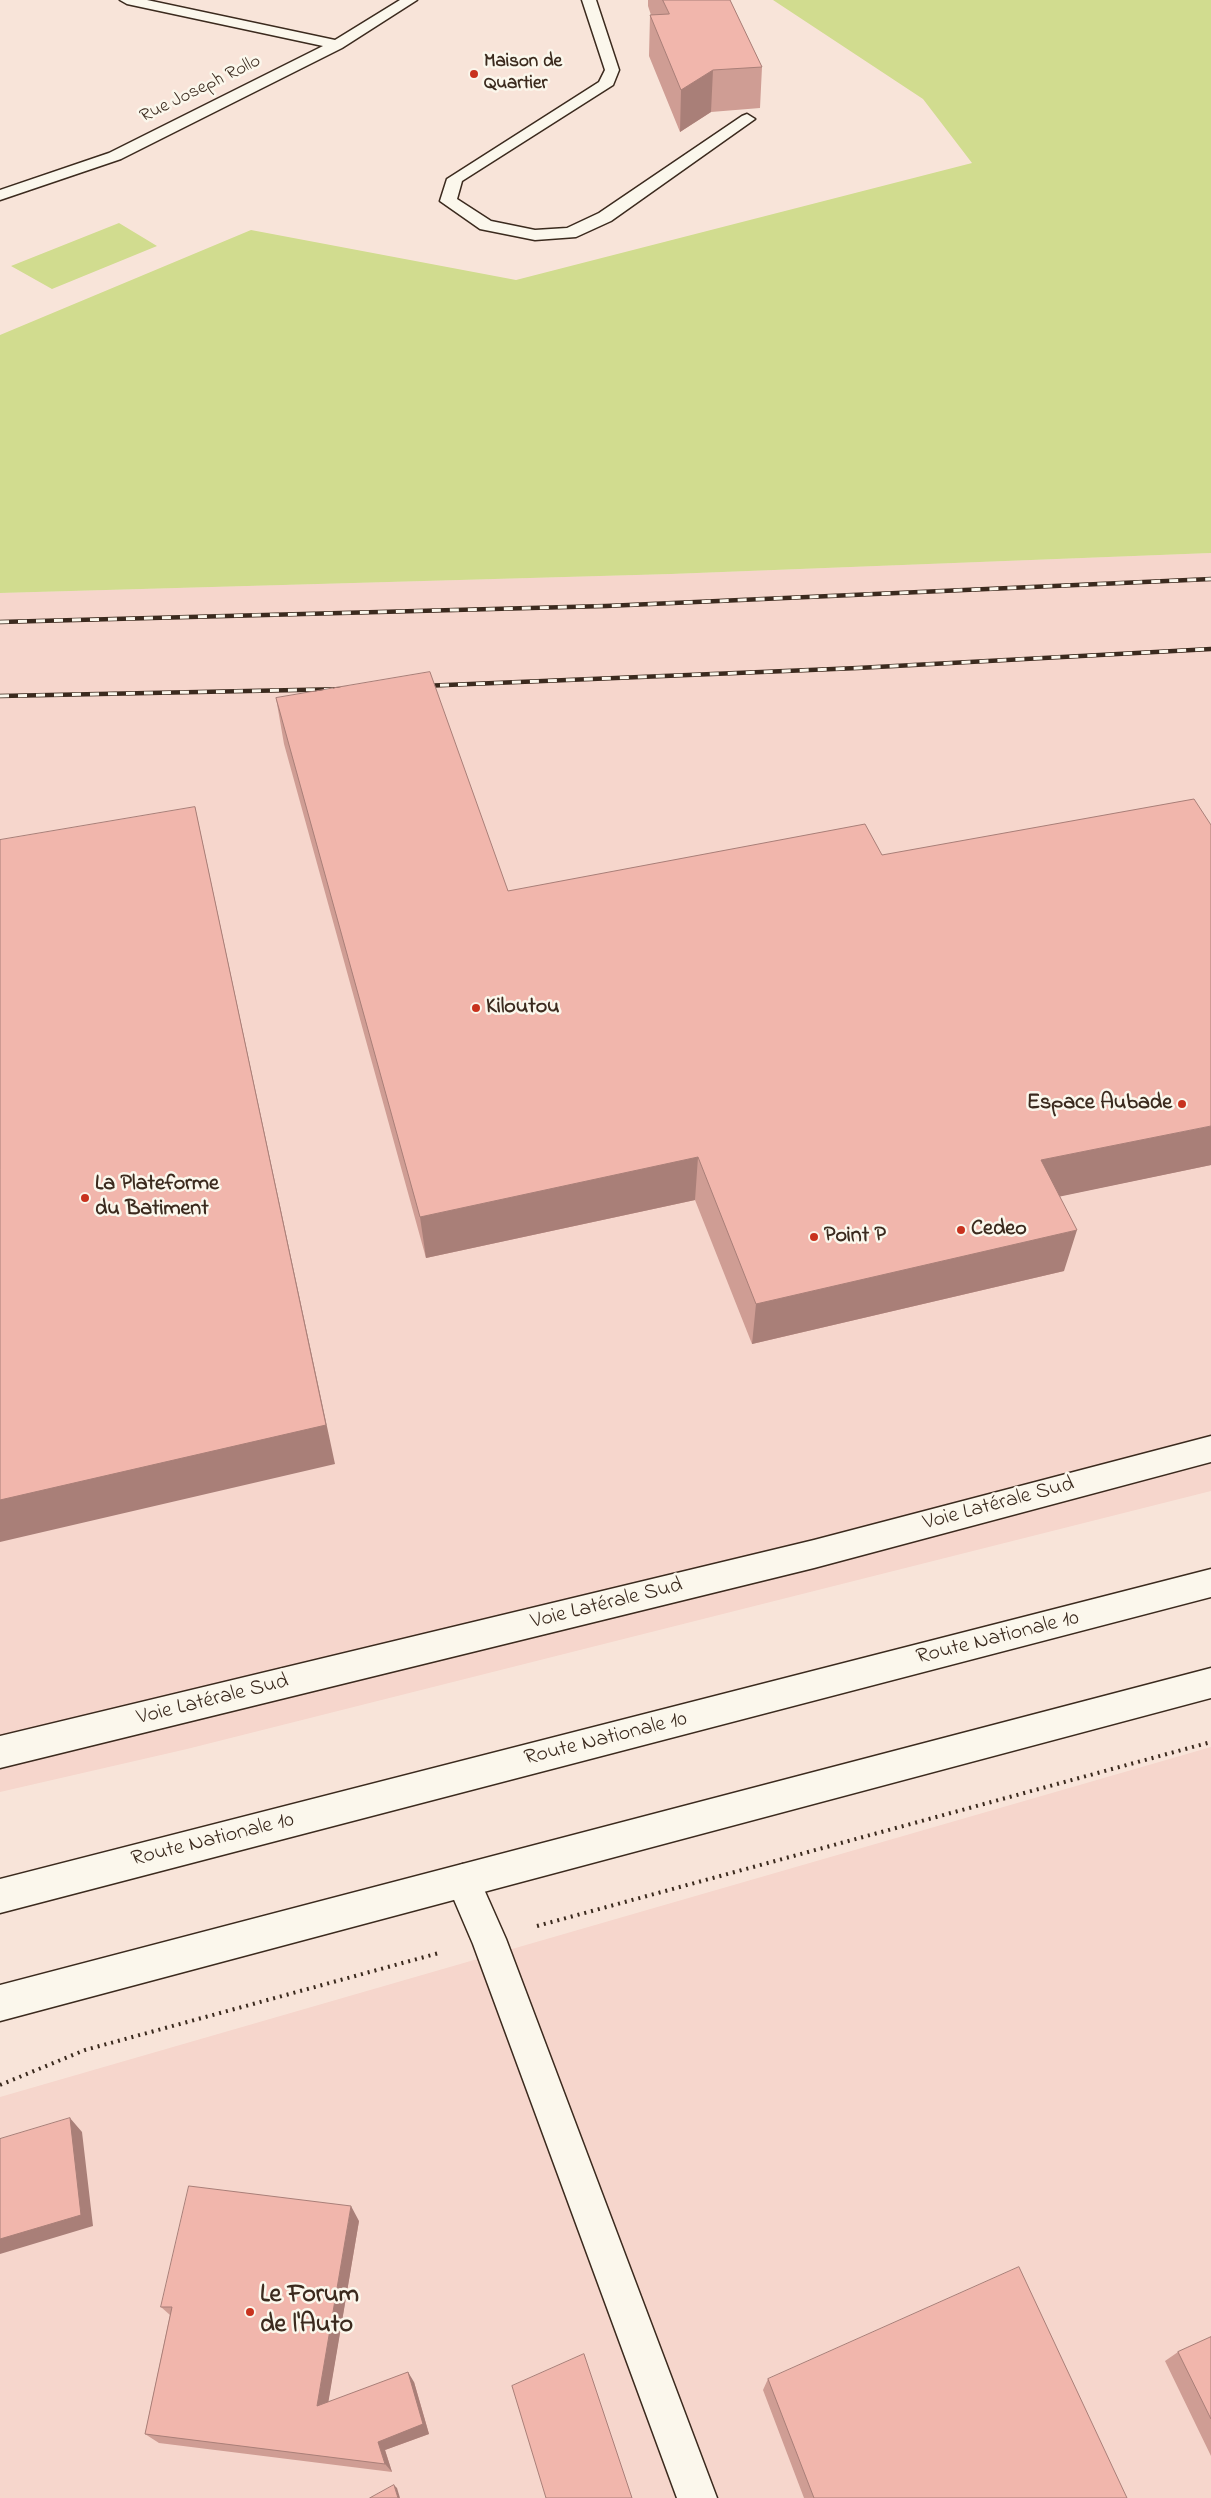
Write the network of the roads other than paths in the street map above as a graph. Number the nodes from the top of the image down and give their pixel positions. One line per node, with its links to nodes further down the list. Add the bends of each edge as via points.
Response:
1 (127, 0): 4 (street)
2 (410, 0): 4 (street, Rue Joseph Rollo)
3 (590, 0): 5 (street, via 612,70 605,85 455,179 448,201 486,225 535,235 570,233 605,217)
4 (337, 45): 7 (street, Rue Joseph Rollo, via 115,156)
5 (747, 119)
6 (0, 183): 7 (street)
7 (18, 188): 8 (street, Rue Joseph Rollo)
8 (0, 195)
9 (1211, 1449): 12 (street, Voie Latérale Sud, via 814,1554)
10 (1211, 1583): 14 (street, Route Nationale 10)
11 (1211, 1683): 13 (street)
12 (0, 1752)
13 (463, 1881): 15 (street); 16 (street, via 489,1939)
14 (0, 1896)
15 (0, 2003)
16 (697, 2498)

